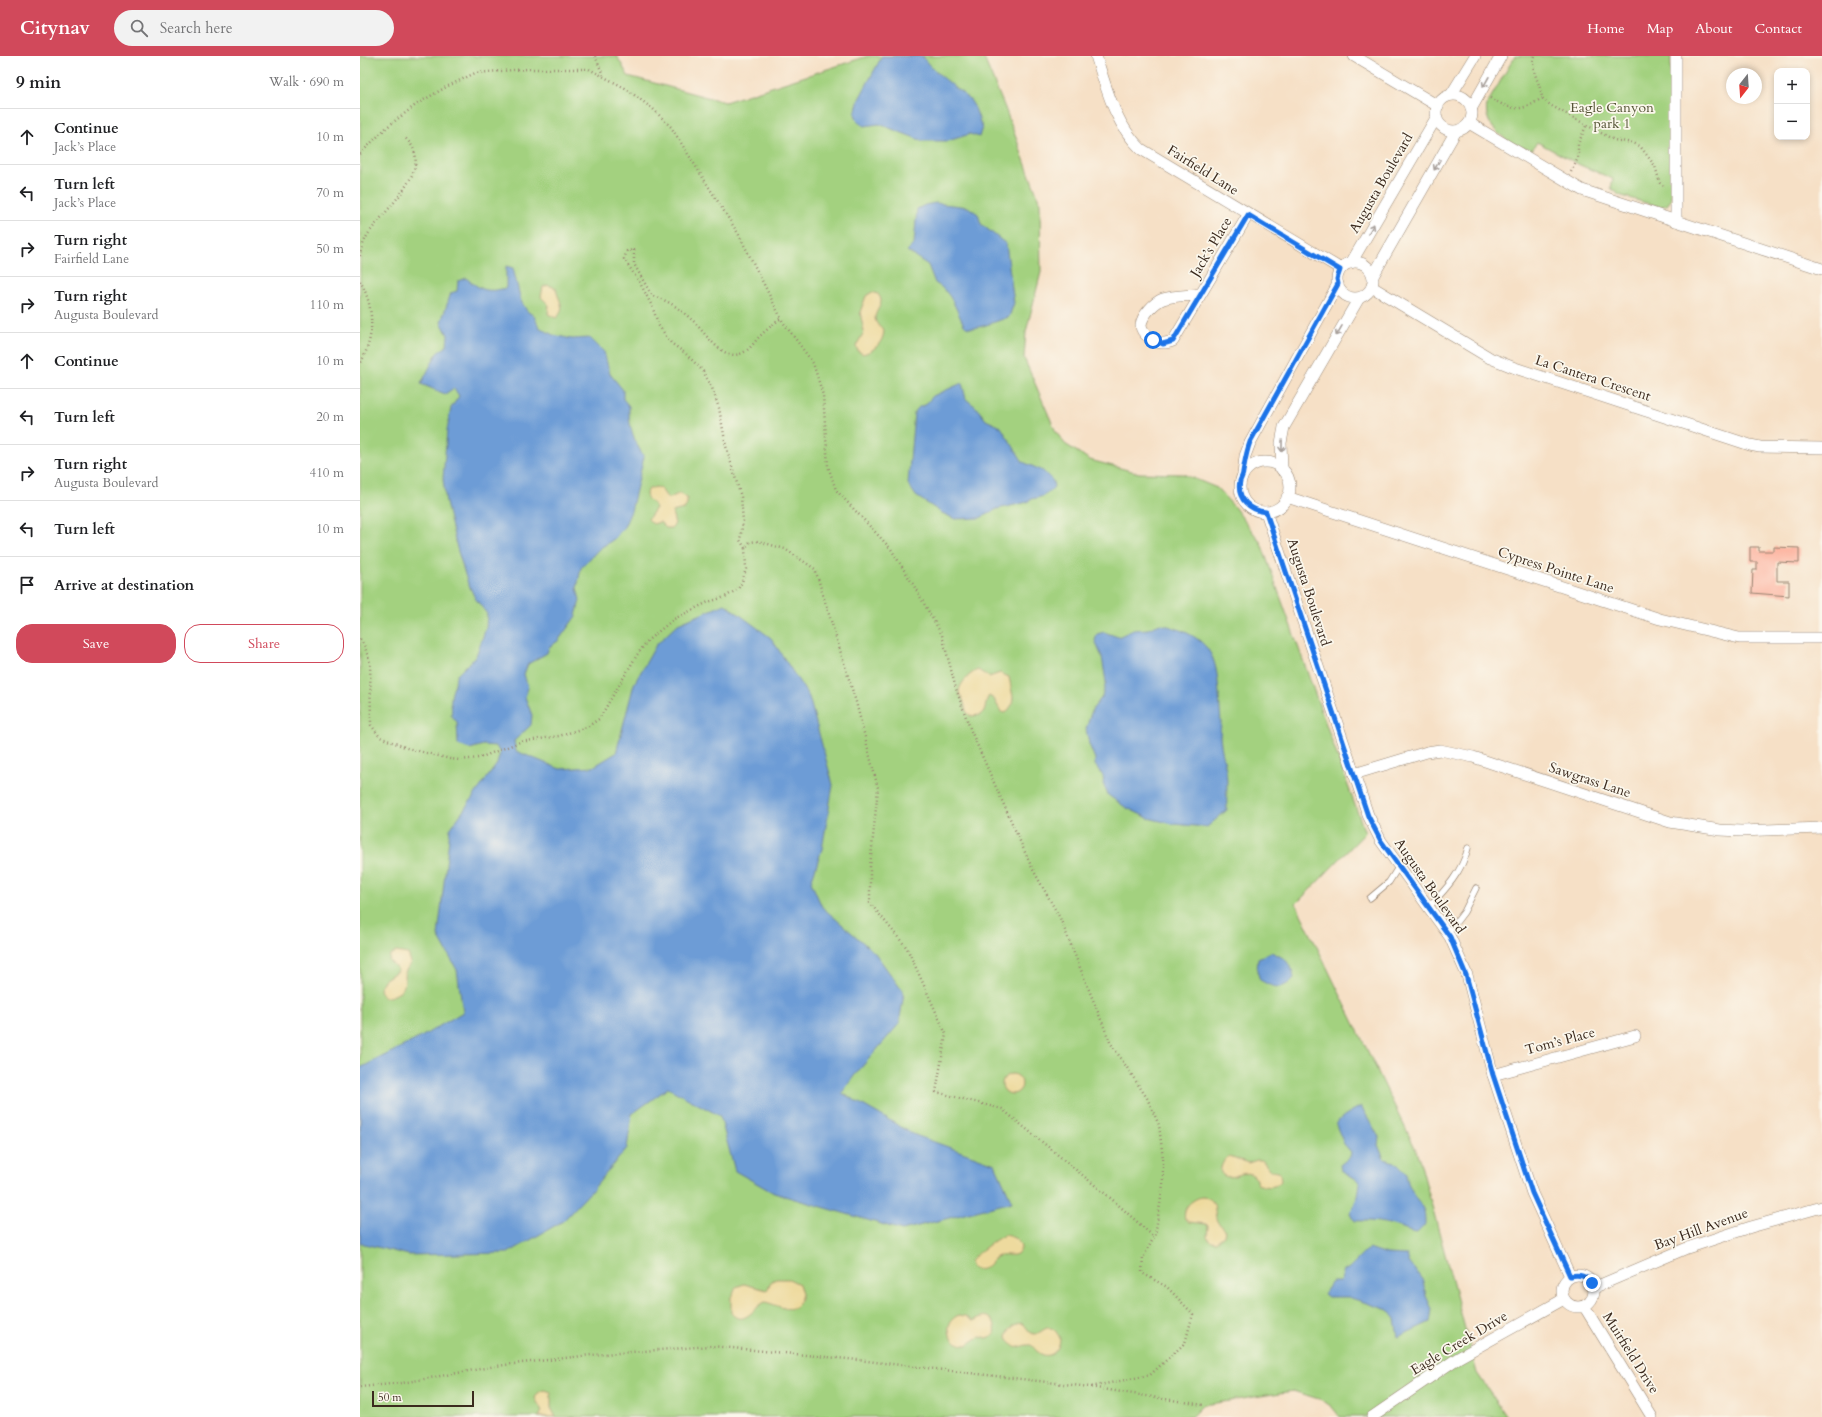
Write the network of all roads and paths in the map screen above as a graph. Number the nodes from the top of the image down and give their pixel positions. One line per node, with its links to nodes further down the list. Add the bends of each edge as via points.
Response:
1 (595, 56): 8 (path)
2 (1096, 56): 22 (street, Fairfield Lane, via 1115,112 1133,141 1141,149)
3 (1354, 56): 12 (street)
4 (1475, 56): 10 (street)
5 (1501, 56): 9 (street, one-way to 9)
6 (1534, 56): 11 (path, via 1533,65 1536,79 1542,89)
7 (1676, 56): 21 (street)
8 (603, 75): 19 (path, via 589,69 562,68 475,72 417,104); 33 (path, via 648,104 671,127 739,235)
9 (1481, 92): 11 (path, via 1504,106 1516,109 1528,107); 13 (street)
10 (1451, 96): 12 (street, via 1442,99); 13 (street, via 1462,97)
11 (1542, 98): 16 (path, via 1550,105)
12 (1438, 106): 14 (street)
13 (1471, 109): 15 (street)
14 (1436, 118): 17 (street, via 1446,130); 25 (street, Augusta Boulevard, one-way to 14)
15 (1469, 123): 17 (street); 20 (street)
16 (1587, 124): 20 (path, via 1578,144 1578,158); 21 (path, via 1614,140 1640,146 1655,166 1660,183)
17 (1456, 131): 29 (street, one-way to 29)
18 (405, 138): 24 (path, via 412,144 416,160 414,171 397,199 366,237)
19 (360, 154)
20 (1566, 181): 23 (street, via 1604,198)
21 (1676, 192): 23 (street)
22 (1248, 215): 27 (street, Fairfield Lane); 31 (street, Jack’s Place)
23 (1676, 221): 26 (street)
24 (360, 256)
25 (1351, 263): 27 (street); 29 (street, via 1357,262 1367,266)
26 (1822, 269)
27 (1340, 270): 30 (street)
28 (360, 281): 34 (path, via 373,326 367,350)
29 (1372, 282): 32 (street, via 1364,296); 35 (street, La Cantera Crescent, via 1490,358 1515,368 1750,445)
30 (1338, 284): 32 (street, via 1343,293); 37 (street, via 1250,442)
31 (1201, 294): 31 (street, Jack’s Place, via 1162,299 1145,315 1141,324 1144,333 1163,344 1173,341)
32 (1359, 298): 36 (street, one-way to 36, via 1284,427 1281,444)
33 (781, 318): 40 (path, via 741,354 729,354 716,346 693,320 679,309 665,299 652,296 634,264 634,250 628,252 624,259 649,300 659,326 672,343 703,371 712,388 741,497 743,521 740,540); 54 (path, via 813,364 823,396 828,466 836,490 891,549 942,636 956,690 977,745 1032,868 1060,918 1110,1042 1143,1092 1159,1124 1163,1185)
34 (360, 364)
35 (1822, 448)
36 (1282, 470): 37 (street, via 1275,465 1257,464); 38 (street, via 1289,482)
37 (1243, 475): 39 (street, via 1240,489 1246,503)
38 (1288, 497): 39 (street, via 1279,507); 41 (street, Cypress Pointe Lane, via 1660,619 1739,638)
39 (1266, 512): 43 (street, Augusta Boulevard)
40 (745, 548): 42 (path, via 746,569 738,588 725,597 708,602 674,619 648,640 599,719 587,727 559,736 520,742 479,758 460,760 407,748 380,737 371,726 370,662); 54 (path, via 750,542 758,541 785,549 815,569 856,702 878,788 870,867 870,903 906,948 946,1034 936,1092 1002,1109)
41 (1822, 638)
42 (360, 639)
43 (1354, 774): 44 (street, Sawgrass Lane, via 1440,750 1473,757 1670,822 1741,831); 46 (street, Augusta Boulevard, via 1368,816 1381,841)
44 (1822, 828)
45 (1468, 848): 49 (lane, via 1453,879)
46 (1399, 866): 48 (lane, via 1389,882); 49 (street, Augusta Boulevard)
47 (1476, 888): 50 (lane, via 1464,912)
48 (1370, 898)
49 (1429, 907): 50 (street, Augusta Boulevard)
50 (1448, 933): 52 (street, Augusta Boulevard, via 1466,975)
51 (1635, 1036): 52 (street, Tom’s Place)
52 (1493, 1075): 55 (street, Augusta Boulevard, via 1532,1193)
53 (1822, 1207): 56 (street, Bay Hill Avenue, via 1688,1248)
54 (1154, 1237): 60 (path, via 1143,1258 1142,1273 1167,1287 1194,1314 1185,1342 1150,1375)
55 (1570, 1276): 56 (street, via 1585,1276); 57 (street, via 1562,1286)
56 (1593, 1288): 58 (street, via 1593,1296)
57 (1564, 1299): 58 (street, via 1573,1306); 62 (street, Eagle Creek Drive, via 1458,1358)
58 (1584, 1306): 63 (street, Muirfield Drive)
59 (360, 1387): 60 (path, via 402,1383 496,1366 591,1355 711,1346)
60 (1090, 1387): 61 (path)
61 (1203, 1405)
62 (1372, 1417)
63 (1652, 1417)

